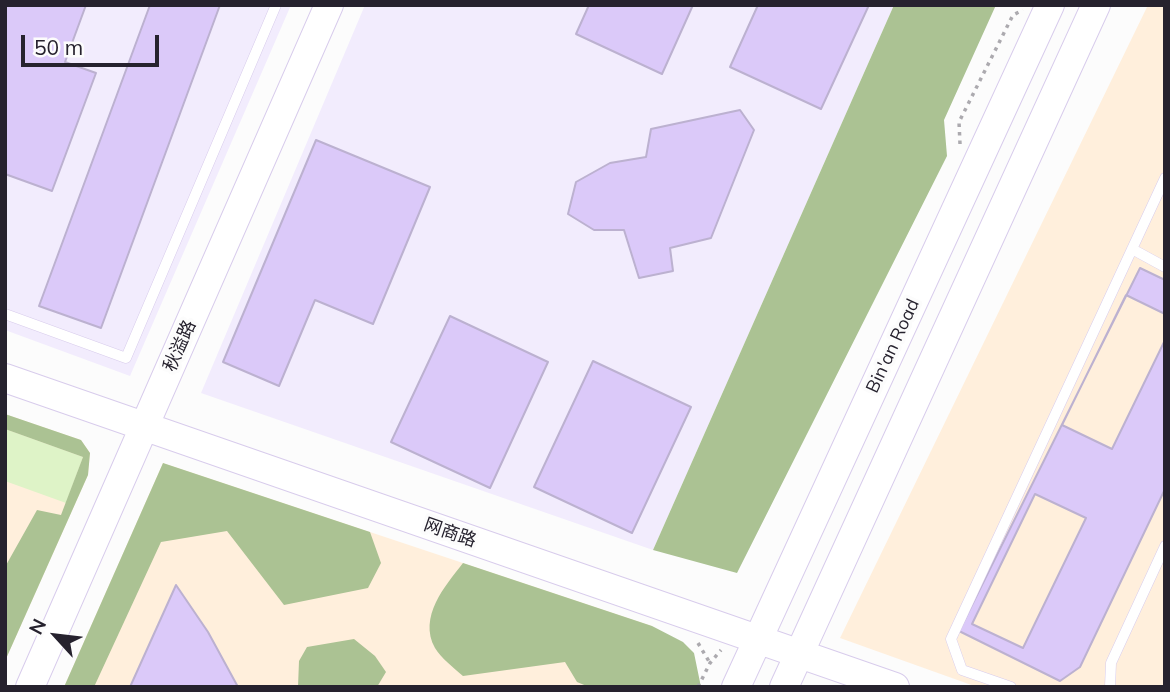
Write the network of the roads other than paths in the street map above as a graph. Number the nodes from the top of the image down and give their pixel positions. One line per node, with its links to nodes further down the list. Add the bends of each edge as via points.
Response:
1 (276, 5): 8 (lane, via 126,358)
2 (329, 5): 10 (street, 秋溢路)
3 (1051, 5): 12 (street, Bin'an Road)
4 (1096, 5): 13 (street)
5 (1165, 178): 6 (lane)
6 (1132, 249): 7 (lane); 18 (lane, via 951,639 962,670)
7 (1165, 267)
8 (5, 314)
9 (5, 378): 10 (street, 网商路)
10 (145, 426): 12 (street, 网商路); 14 (street, 秋溢路)
11 (1165, 546): 19 (lane, via 1111,663)
12 (757, 639): 13 (street, 网商路); 15 (street, Bin'an Road)
13 (800, 652): 16 (street); 17 (street, 网商路)
14 (30, 687)
15 (736, 687)
16 (784, 687)
17 (895, 687)
18 (1012, 687)
19 (1111, 687)

